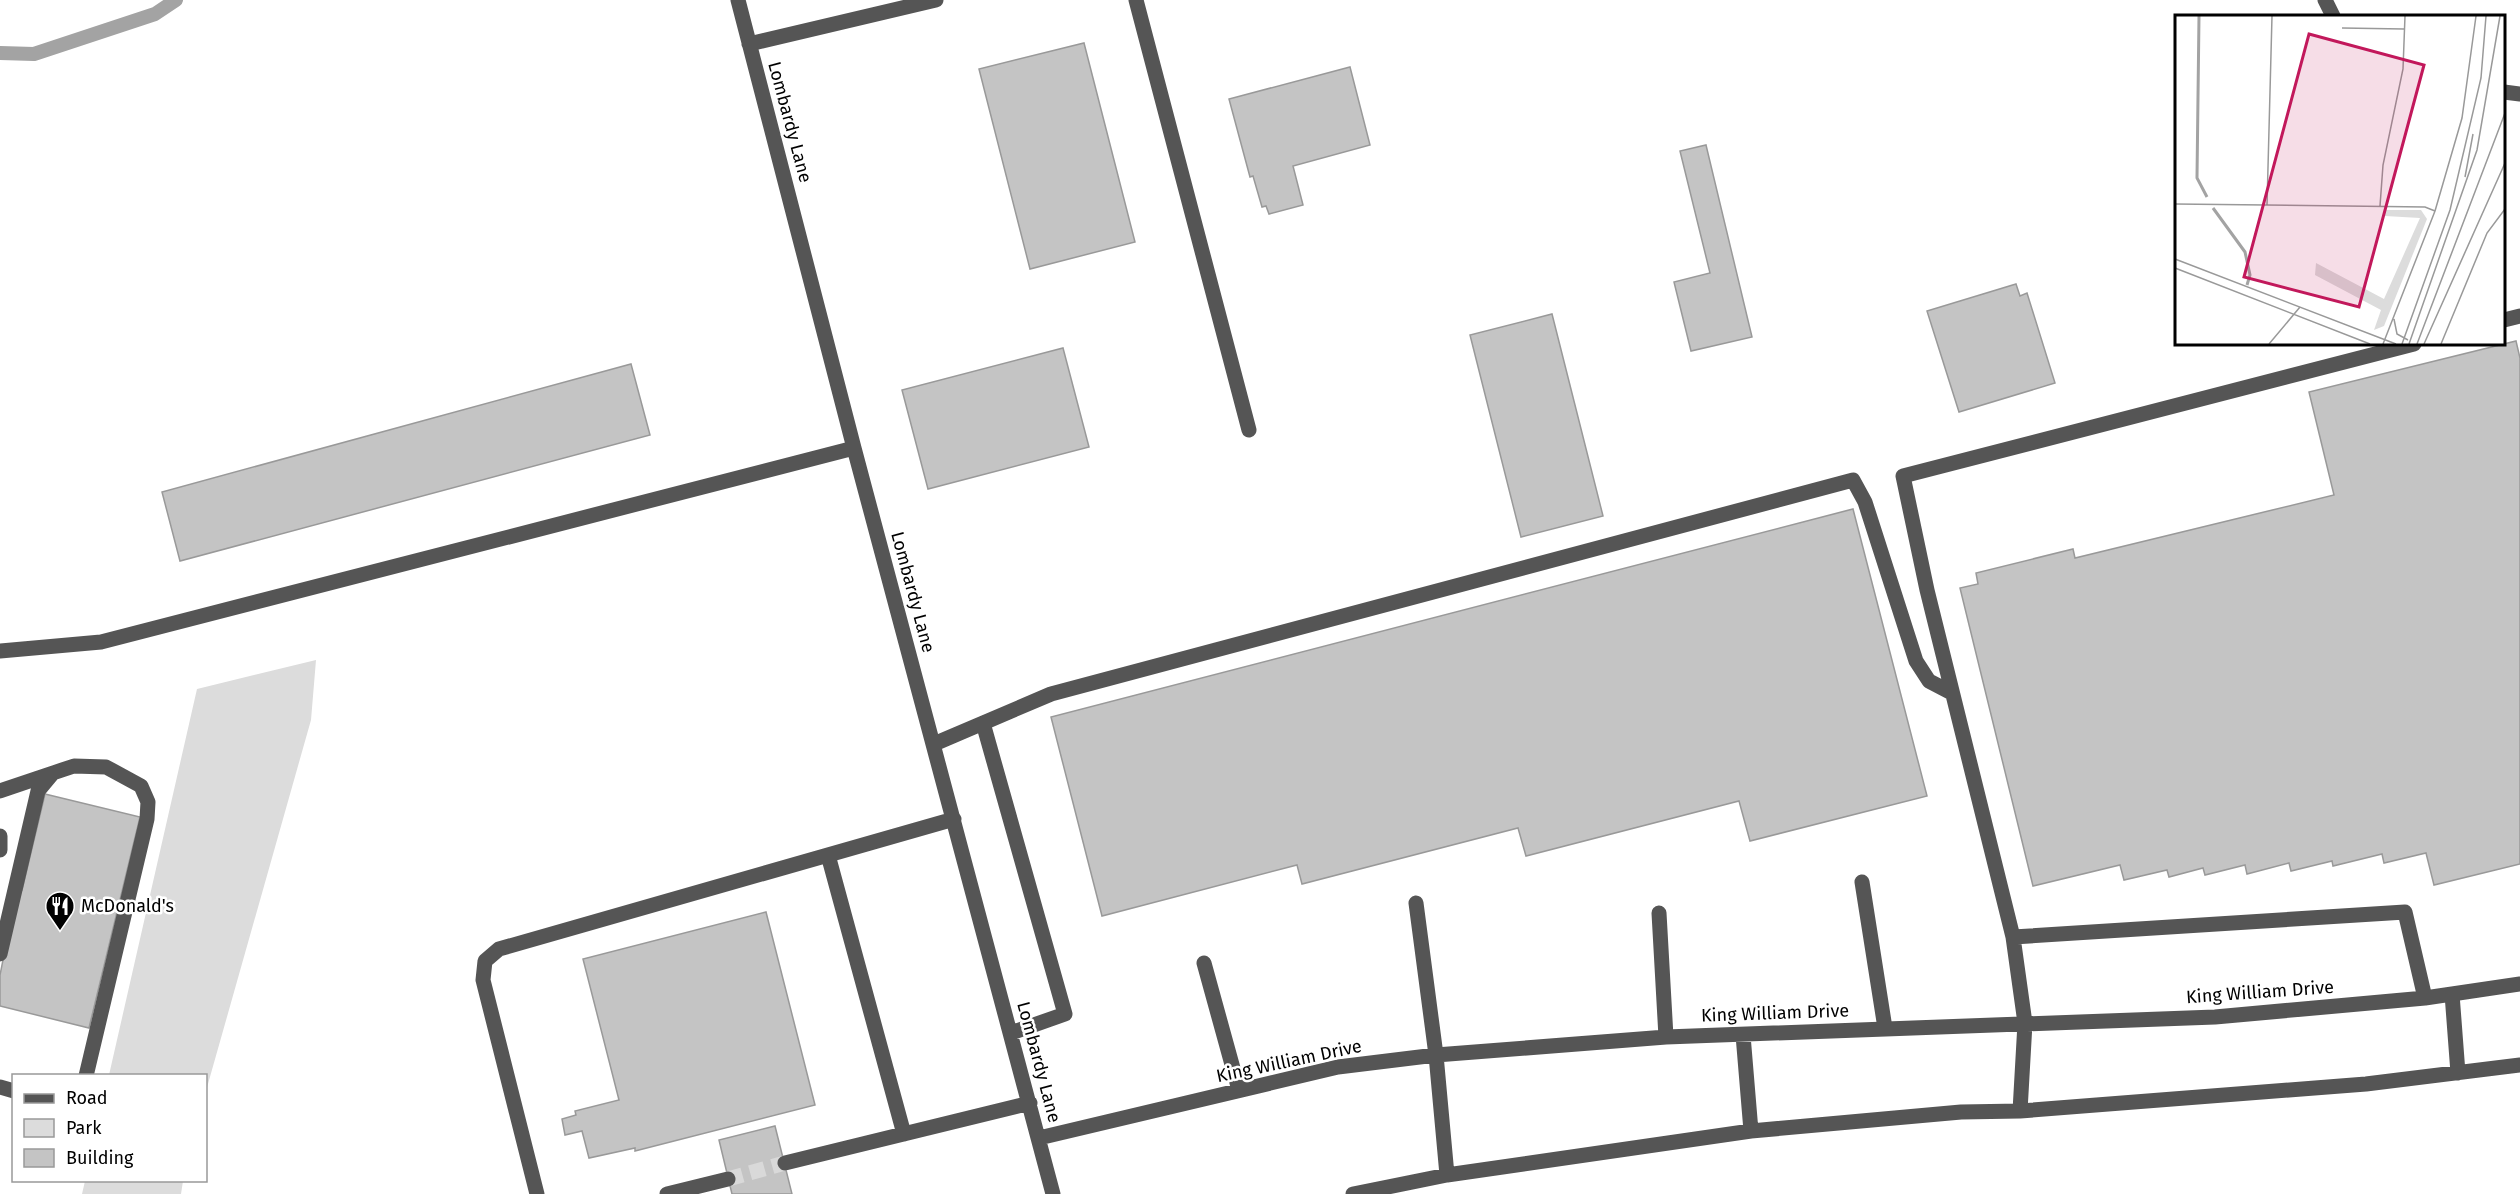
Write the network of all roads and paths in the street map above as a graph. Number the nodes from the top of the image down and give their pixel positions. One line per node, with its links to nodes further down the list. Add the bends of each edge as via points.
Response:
1 (738, 0): 6 (street, Lombardy Lane)
2 (936, 0): 6 (street)
3 (1136, 0): 12 (street)
4 (2325, 0): 5 (street)
5 (2332, 15)
6 (749, 44): 13 (street, Lombardy Lane)
7 (2505, 92): 8 (street)
8 (2520, 94)
9 (2520, 316): 10 (street)
10 (2505, 320)
11 (2410, 345): 15 (street, via 1903,476)
12 (1249, 430)
13 (854, 448): 14 (street, via 101,642); 17 (street, Lombardy Lane)
14 (0, 651)
15 (1952, 693): 16 (street, via 1929,681 1917,661 1865,502 1854,480 1051,694); 27 (street)
16 (983, 723): 17 (street); 35 (street, via 1065,1014)
17 (934, 744): 20 (street, Lombardy Lane)
18 (53, 773): 19 (street); 28 (street, via 38,790); 41 (street, via 74,766 106,767 141,786 148,802)
19 (0, 791)
20 (954, 819): 23 (street); 35 (street, Lombardy Lane)
21 (0, 836): 22 (street)
22 (0, 850)
23 (828, 855): 46 (street); 51 (street, via 499,948 485,961 483,980)
24 (1863, 882): 34 (street)
25 (1416, 903): 38 (street)
26 (1659, 913): 37 (street)
27 (2013, 937): 32 (street, via 2404,912); 33 (street)
28 (0, 954)
29 (1204, 963): 42 (street)
30 (2520, 984): 31 (street, King William Drive)
31 (2452, 994): 32 (street, King William Drive); 40 (street)
32 (2425, 998): 33 (street, King William Drive, via 2215,1017)
33 (2025, 1023): 34 (street, King William Drive); 44 (street)
34 (1885, 1028): 36 (street, King William Drive)
35 (1011, 1033): 43 (street, Lombardy Lane)
36 (1743, 1035): 37 (street, King William Drive); 45 (street)
37 (1666, 1037): 38 (street, King William Drive)
38 (1436, 1055): 42 (street, King William Drive, via 1338,1067); 49 (street)
39 (2520, 1065): 40 (street)
40 (2458, 1073): 44 (street, via 2366,1084)
41 (86, 1074)
42 (1239, 1090): 47 (street, King William Drive)
43 (1030, 1102): 46 (street); 47 (street, Lombardy Lane)
44 (2020, 1111): 45 (street, via 1961,1112)
45 (1751, 1131): 49 (street)
46 (904, 1134): 48 (street)
47 (1039, 1138): 53 (street, Lombardy Lane)
48 (785, 1163)
49 (1447, 1175): 54 (street)
50 (728, 1179): 52 (street)
51 (537, 1194)
52 (667, 1194)
53 (1053, 1194)
54 (1353, 1194)

